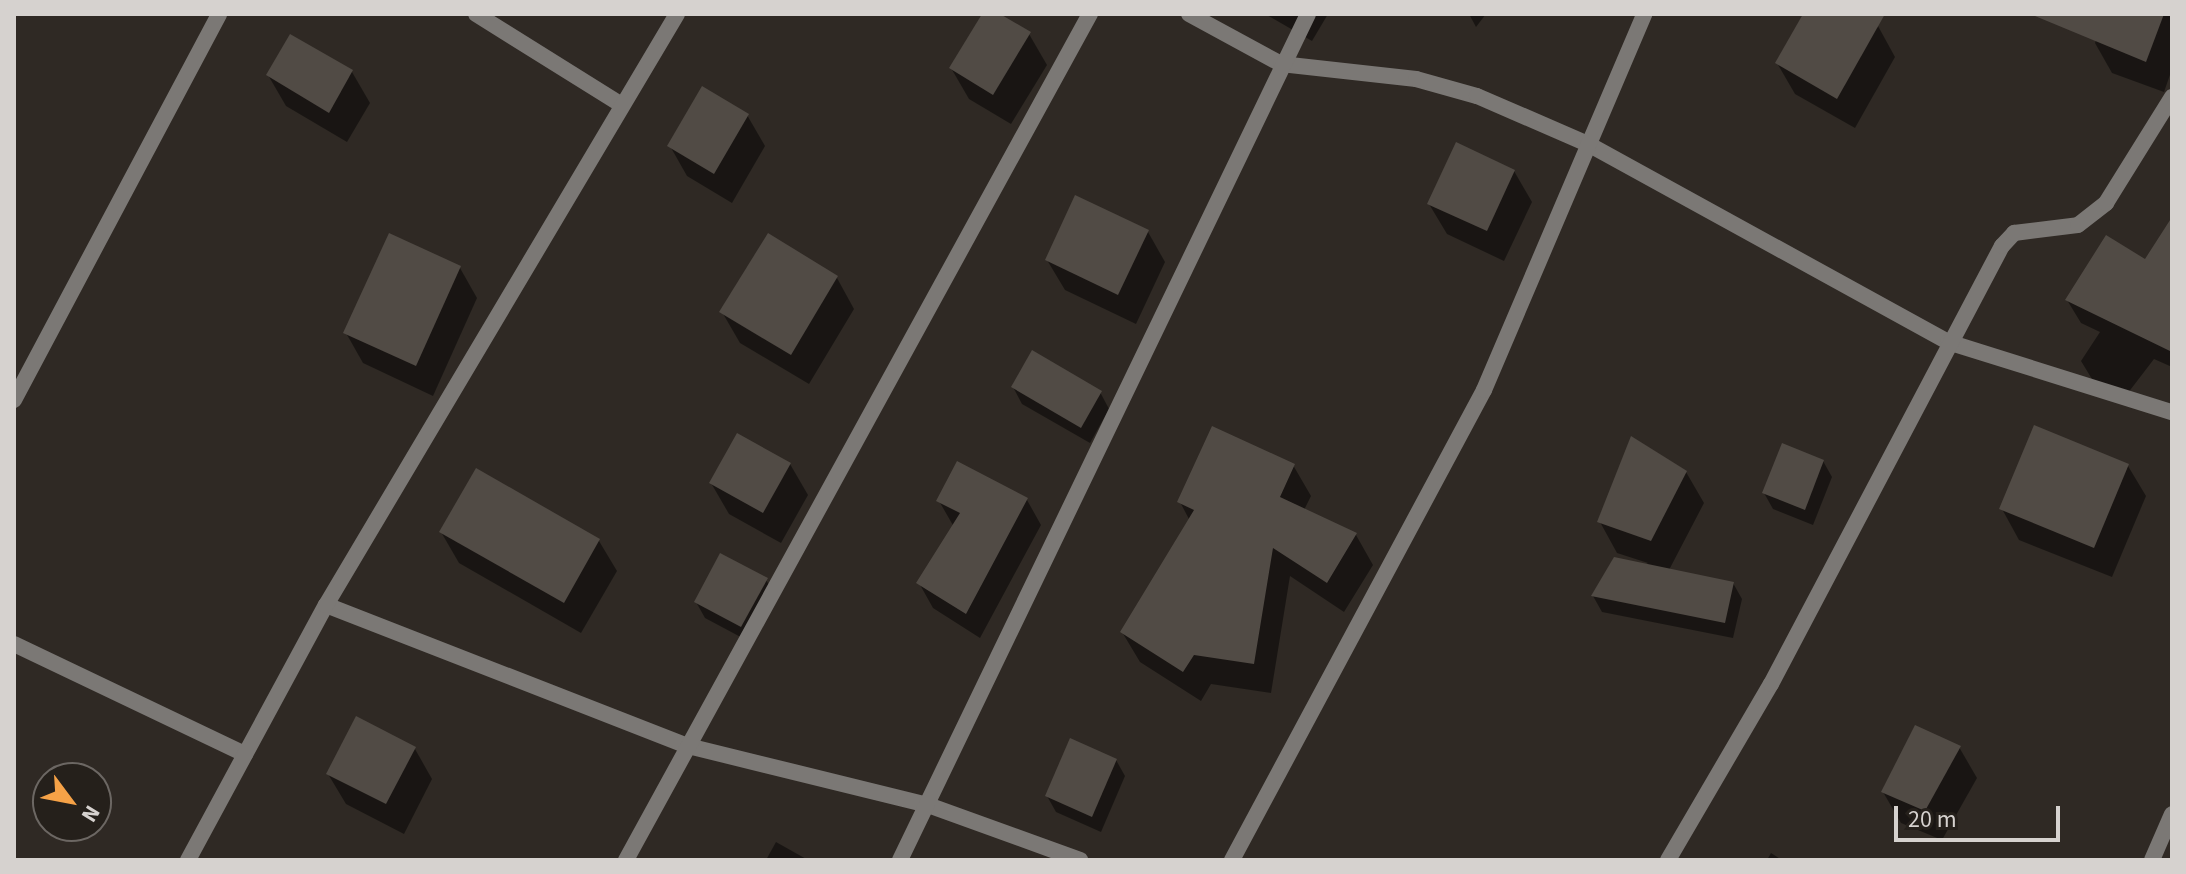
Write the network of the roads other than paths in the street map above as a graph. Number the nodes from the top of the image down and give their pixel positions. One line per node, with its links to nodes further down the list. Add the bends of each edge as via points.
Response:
1 (219, 14): 13 (street)
2 (476, 14): 10 (street)
3 (677, 14): 10 (street)
4 (1090, 14): 17 (street)
5 (1189, 14): 8 (street)
6 (1308, 14): 8 (street)
7 (1644, 14): 11 (street)
8 (1281, 64): 11 (street, via 1416,79); 19 (street)
9 (2172, 97): 12 (street, via 2106,203 2078,225 2014,233 2002,246)
10 (620, 104): 15 (street)
11 (1588, 144): 12 (street); 25 (street, via 1484,390)
12 (1948, 342): 14 (street); 26 (street, via 1771,684)
13 (14, 400)
14 (2172, 412)
15 (326, 605): 17 (street); 18 (street)
16 (14, 644): 18 (street)
17 (688, 746): 19 (street); 22 (street)
18 (245, 754): 21 (street)
19 (928, 805): 23 (street); 24 (street)
20 (2172, 814): 27 (street)
21 (188, 860)
22 (626, 860)
23 (900, 860)
24 (1080, 860)
25 (1232, 860)
26 (1668, 860)
27 (2152, 860)

